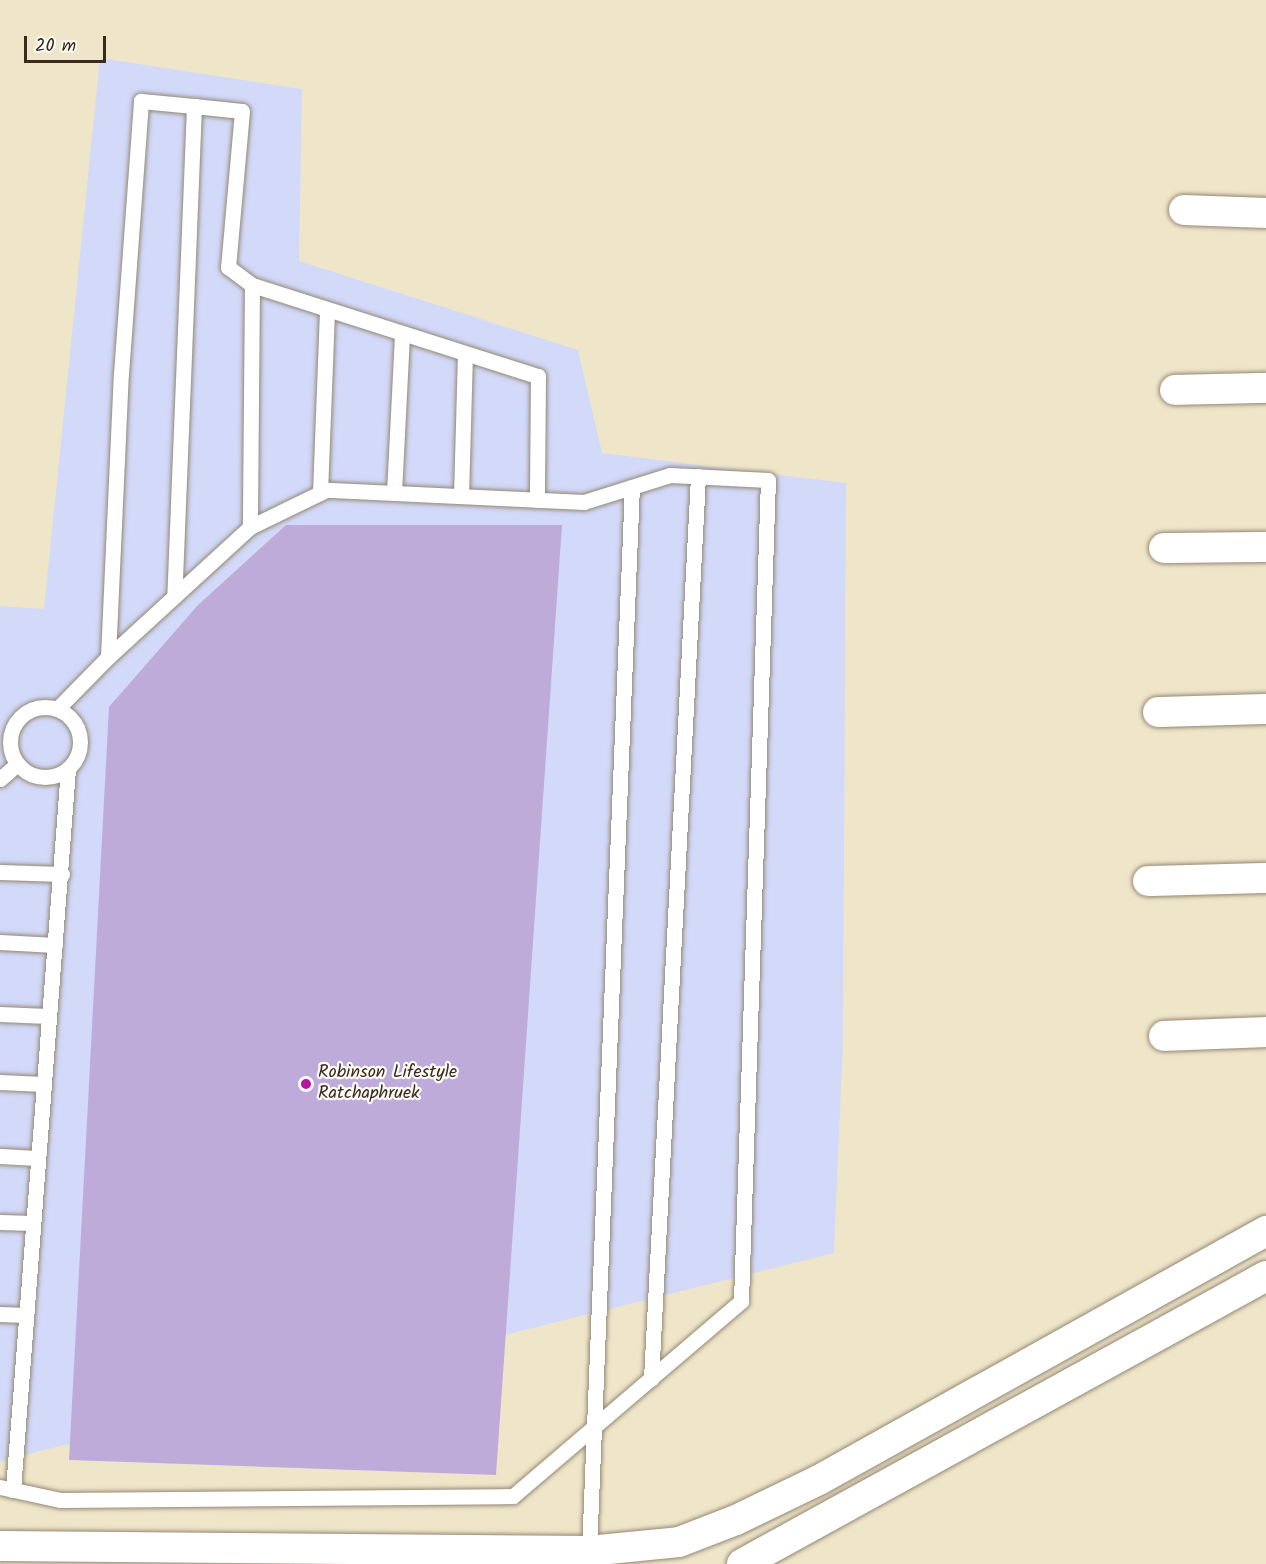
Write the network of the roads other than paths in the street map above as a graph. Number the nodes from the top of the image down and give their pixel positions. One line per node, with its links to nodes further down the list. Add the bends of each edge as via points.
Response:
1 (194, 106): 4 (lane, via 242,111 228,267); 19 (lane); 20 (lane, via 141,100 121,374)
2 (1184, 210): 3 (street)
3 (1266, 213)
4 (252, 285): 5 (lane); 16 (lane)
5 (327, 311): 6 (lane); 12 (lane)
6 (402, 334): 7 (lane); 13 (lane)
7 (465, 354): 14 (lane); 15 (lane, via 538,376)
8 (1266, 388): 9 (street)
9 (1175, 390)
10 (698, 476): 11 (lane, via 670,475); 49 (lane); 49 (lane, via 768,480 741,1301)
11 (632, 487): 15 (lane, via 584,502); 50 (lane)
12 (320, 493): 13 (lane); 16 (lane)
13 (394, 493): 14 (lane)
14 (461, 496): 15 (lane)
15 (537, 500)
16 (250, 526): 19 (lane)
17 (1266, 547): 18 (street)
18 (1164, 548)
19 (174, 594): 20 (lane)
20 (108, 657): 21 (lane)
21 (58, 708): 24 (lane, via 34,708); 27 (lane, via 68,713 80,731 79,753)
22 (1266, 709): 23 (street)
23 (1158, 712)
24 (8, 721): 25 (lane)
25 (5, 750): 26 (lane)
26 (17, 764): 27 (lane, via 35,776 46,777); 28 (lane)
27 (68, 769): 30 (lane)
28 (0, 778)
29 (0, 872): 30 (lane)
30 (62, 874): 34 (lane)
31 (1266, 878): 32 (street)
32 (1148, 880)
33 (0, 942): 34 (lane)
34 (55, 945): 36 (lane)
35 (0, 1014): 36 (lane)
36 (48, 1016): 40 (lane)
37 (1266, 1032): 38 (street)
38 (1164, 1036)
39 (0, 1082): 40 (lane)
40 (43, 1084): 42 (lane)
41 (0, 1156): 42 (lane)
42 (37, 1158): 44 (lane)
43 (0, 1222): 44 (lane)
44 (32, 1223): 48 (lane)
45 (1266, 1231): 53 (street, via 819,1480 736,1520 679,1542)
46 (1266, 1276): 54 (street)
47 (0, 1314): 48 (lane)
48 (26, 1315): 51 (lane)
49 (651, 1379): 50 (lane)
50 (594, 1427): 51 (lane, via 513,1496 60,1500); 53 (lane)
51 (6, 1489)
52 (0, 1546): 53 (street)
53 (588, 1557)
54 (742, 1564)

